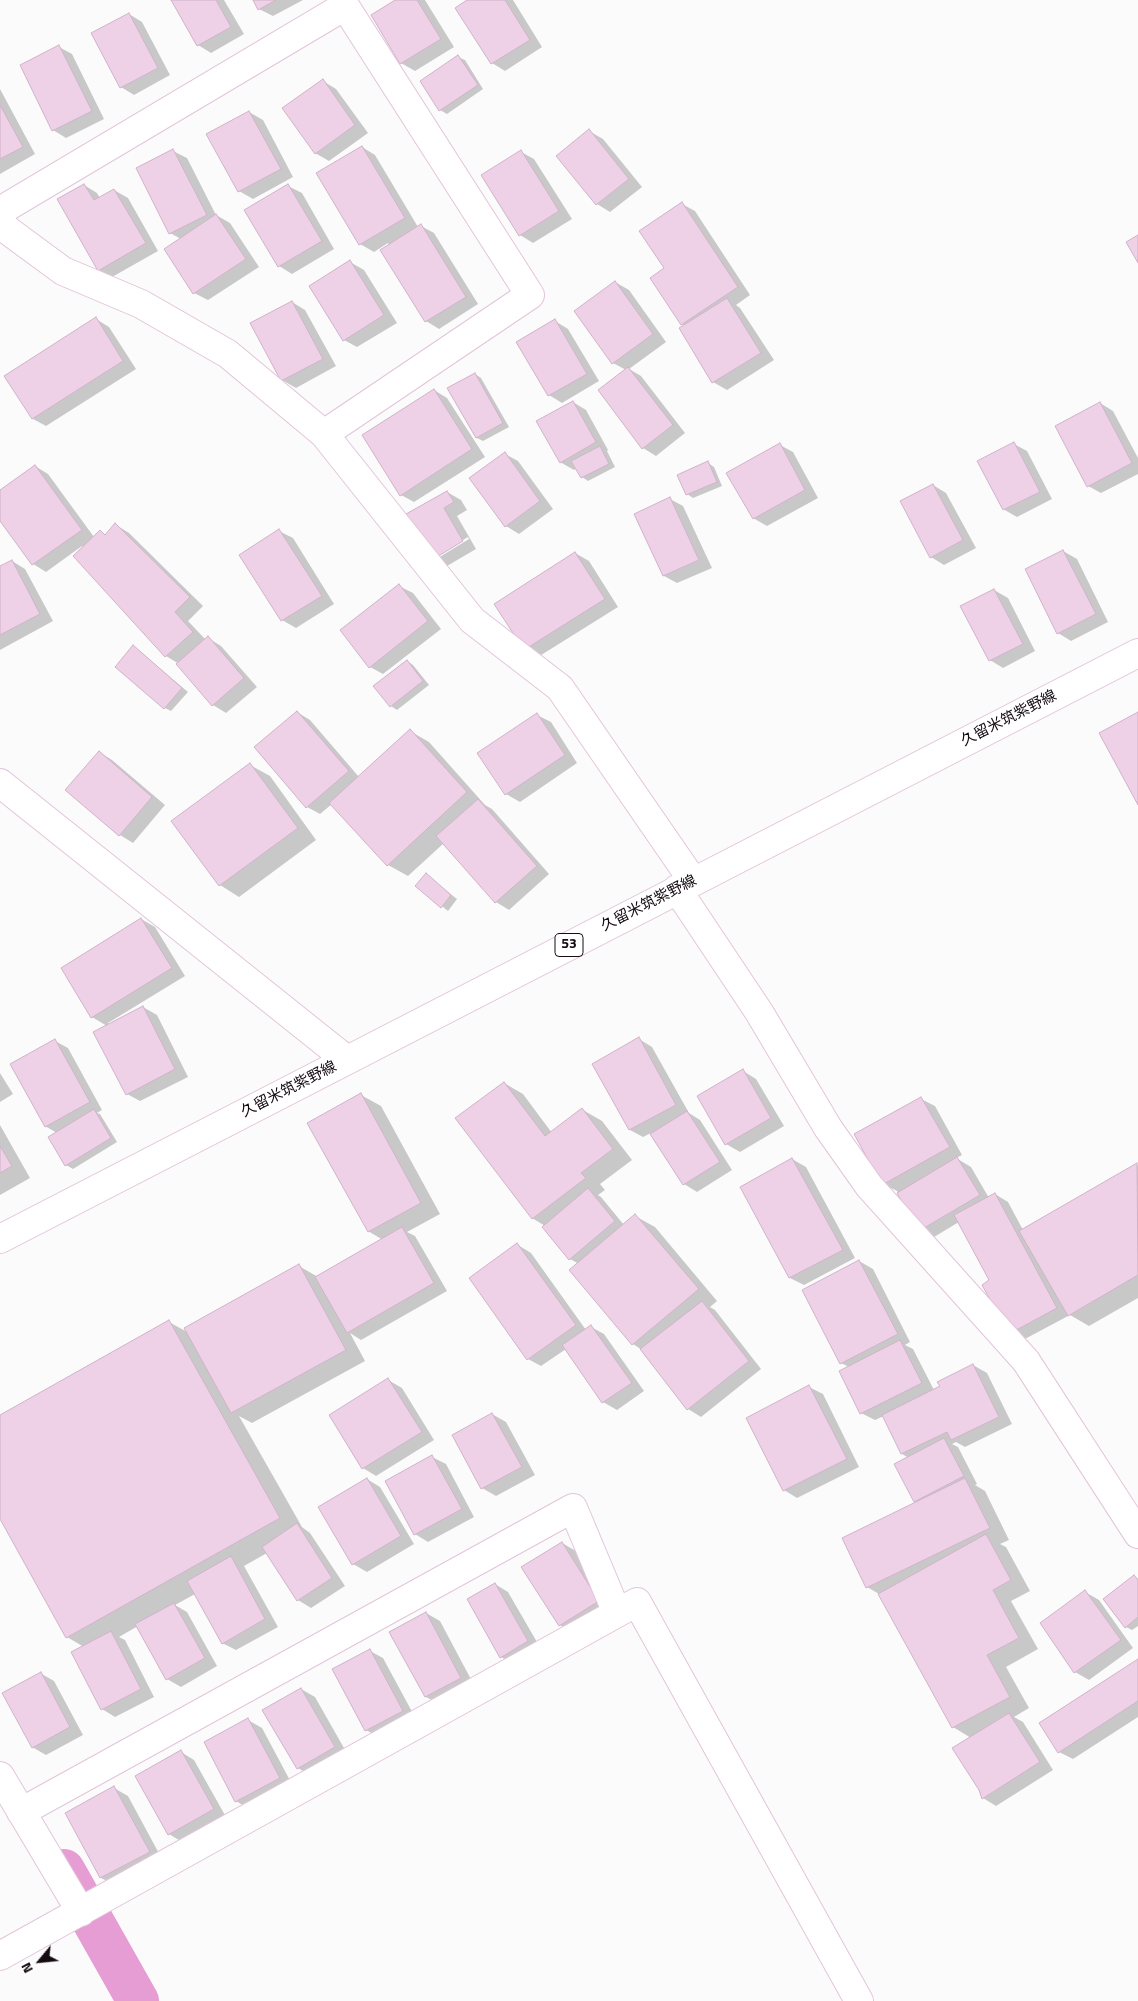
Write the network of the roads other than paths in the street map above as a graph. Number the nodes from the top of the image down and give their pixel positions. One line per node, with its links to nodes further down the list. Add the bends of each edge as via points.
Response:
1 (0, 211): 3 (street, via 344,6 530,295)
2 (0, 219): 3 (street, via 6,229 63,271 141,304 228,354)
3 (324, 434): 6 (street, via 472,620 560,688)
4 (1138, 652): 6 (street, 久留米筑紫野線 / 53)
5 (0, 783): 7 (street)
6 (685, 885): 7 (street, 久留米筑紫野線 / 53); 9 (street, via 828,1128 868,1186 1026,1361)
7 (347, 1060): 8 (street, 久留米筑紫野線 / 53)
8 (0, 1239)
9 (1138, 1534)
10 (617, 1613): 12 (street, via 573,1508); 13 (street); 15 (street, via 637,1602)
11 (0, 1776): 12 (street)
12 (21, 1812): 13 (street)
13 (80, 1912): 14 (street)
14 (0, 1956)
15 (859, 2001)

